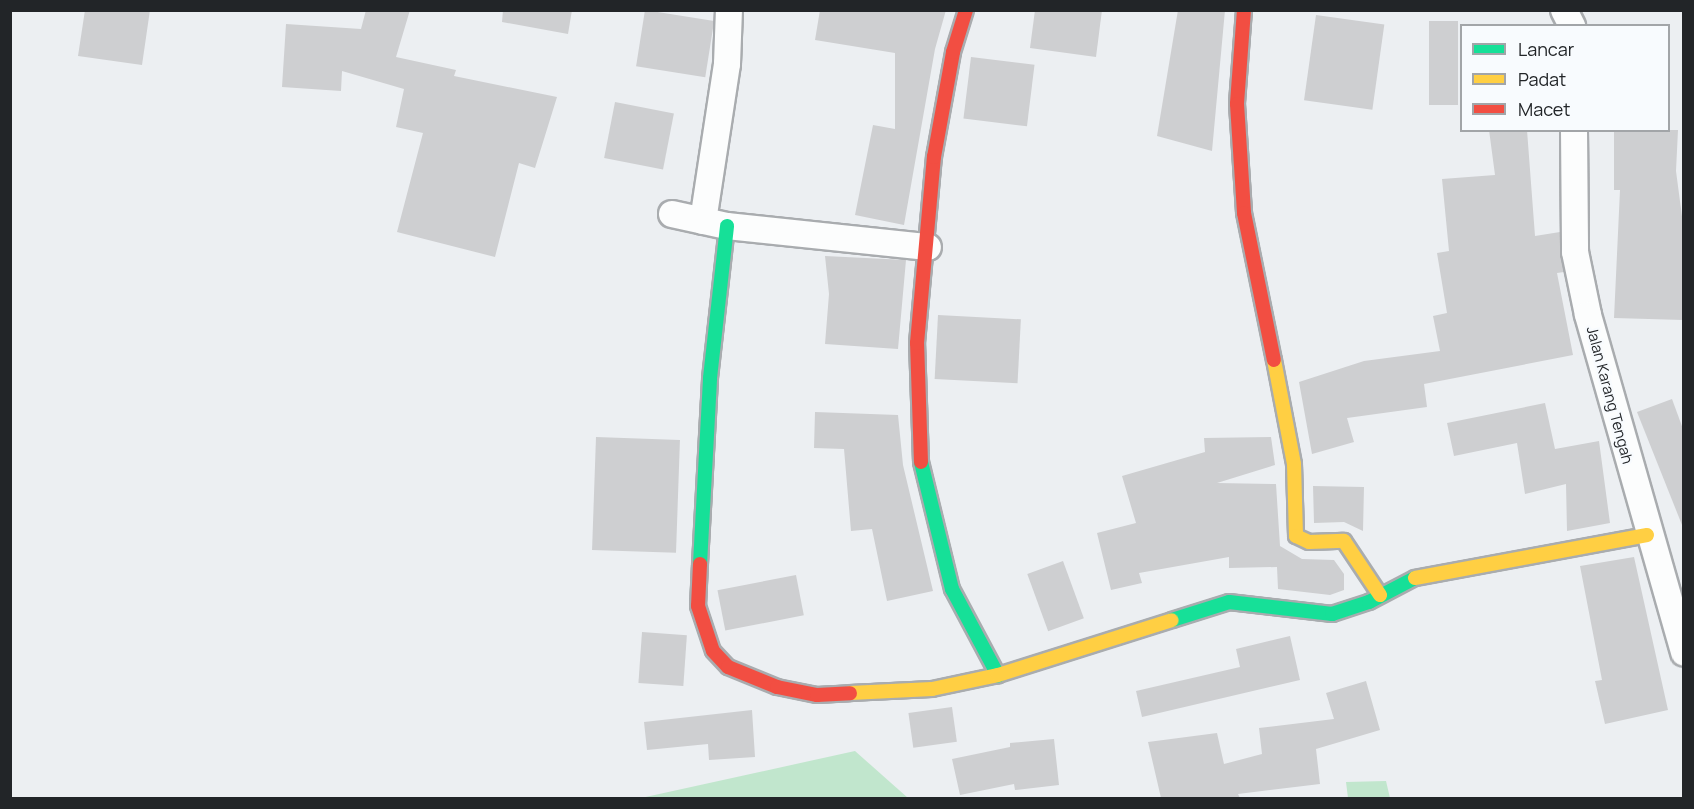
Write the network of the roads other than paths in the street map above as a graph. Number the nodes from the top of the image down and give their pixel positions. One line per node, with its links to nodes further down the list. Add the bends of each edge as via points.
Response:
1 (729, 10): 6 (street)
2 (966, 10): 7 (street, via 937,134)
3 (1244, 10): 9 (street, via 1237,104 1244,213 1259,304 1288,419 1296,536 1309,542 1344,541)
4 (1574, 132): 8 (street, Jalan Karang Tengah, via 1575,252)
5 (672, 214): 6 (street)
6 (715, 224): 7 (street); 11 (street, via 699,570 699,622 713,651 728,667 751,678 817,695 895,693)
7 (928, 247): 11 (street, via 917,343 921,461 952,589)
8 (1647, 535): 9 (street, via 1404,580); 10 (street, Jalan Karang Tengah)
9 (1380, 595): 11 (street, via 1332,614 1229,602)
10 (1683, 653)
11 (998, 675)

